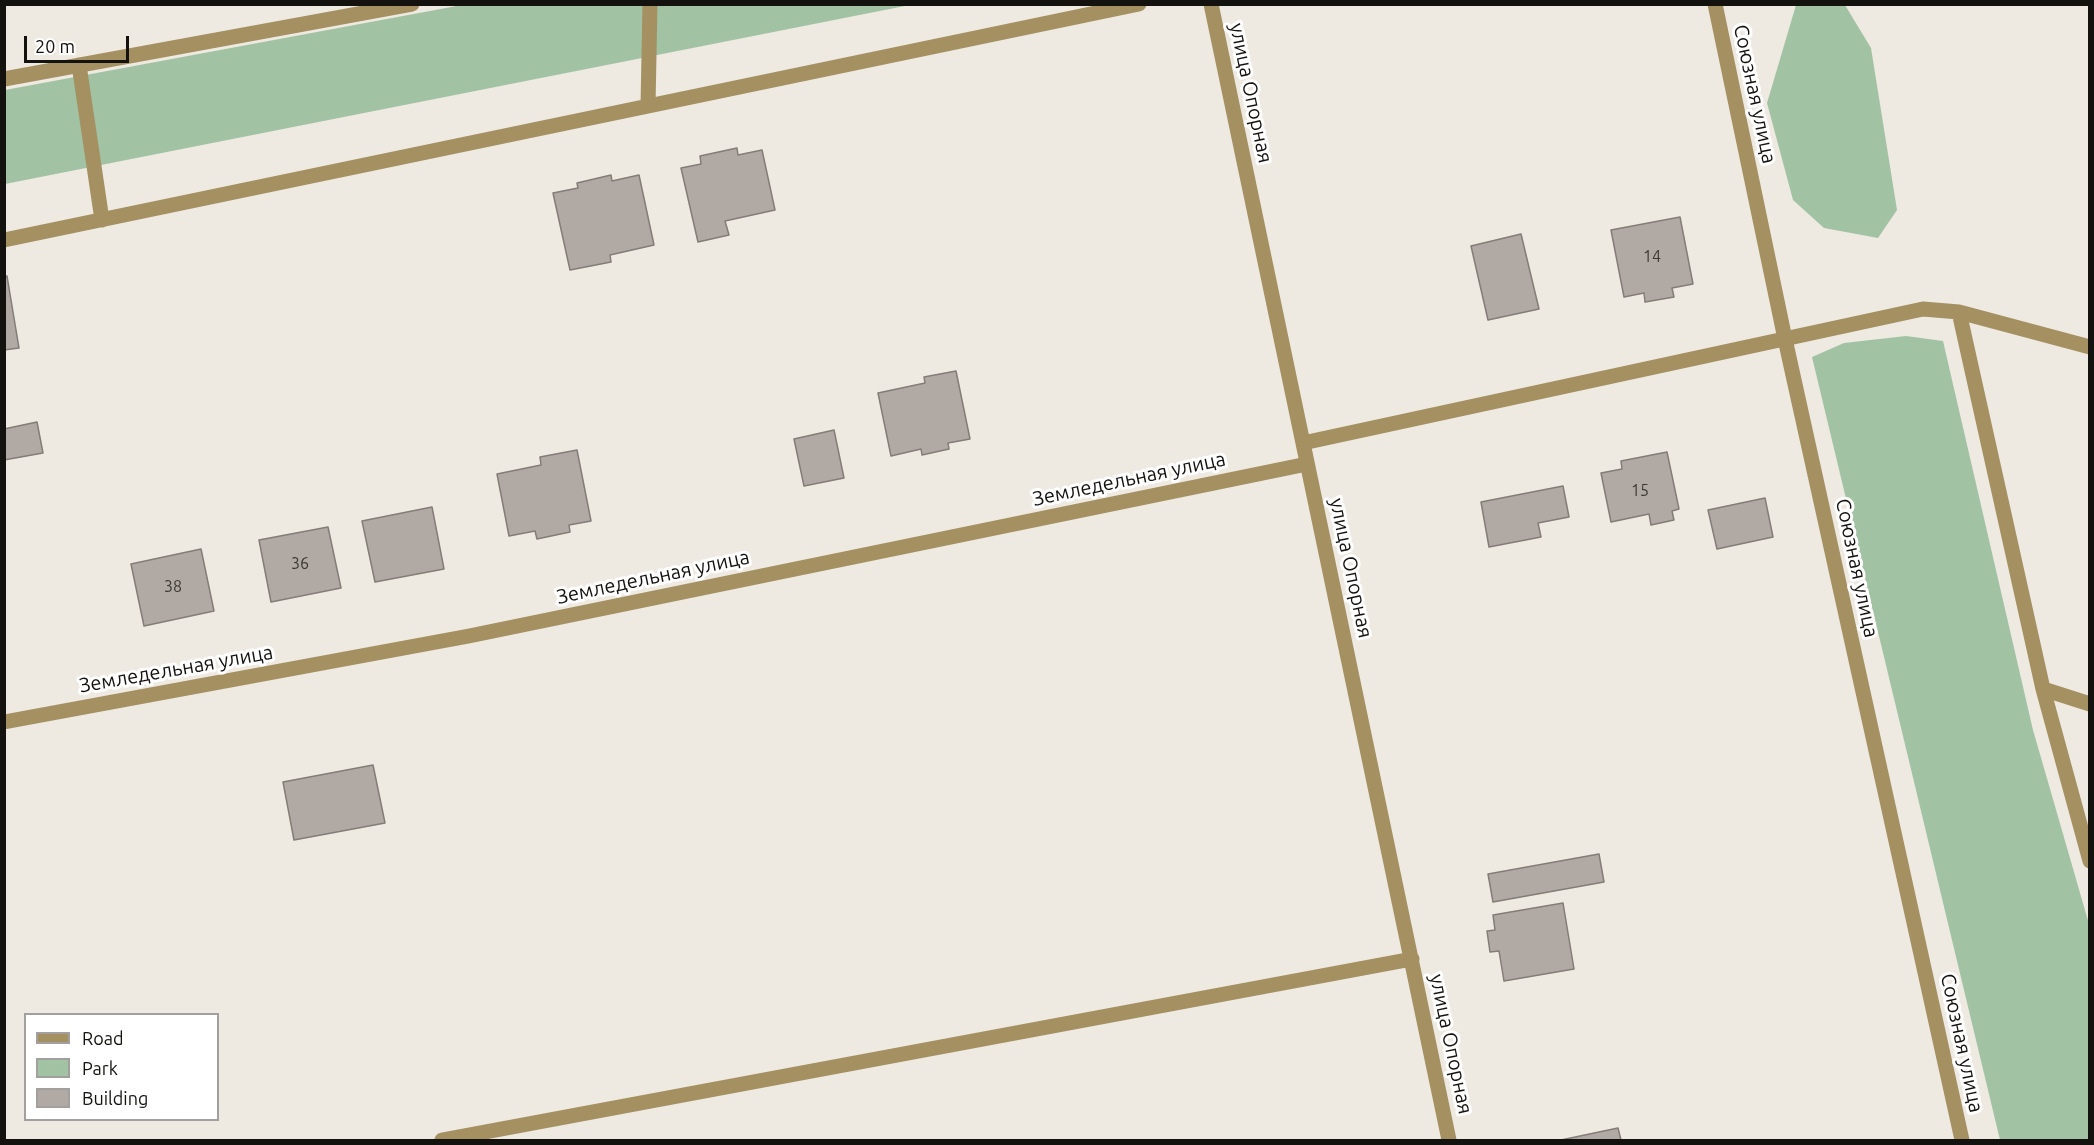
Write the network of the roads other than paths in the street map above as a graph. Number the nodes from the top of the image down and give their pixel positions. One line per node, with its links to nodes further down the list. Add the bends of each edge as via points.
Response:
1 (412, 4): 6 (street)
2 (650, 4): 8 (street)
3 (1139, 4): 8 (street)
4 (1211, 4): 14 (street, улица Опорная)
5 (1715, 4): 12 (street, Союзная улица)
6 (79, 65): 7 (street); 9 (street)
7 (4, 79)
8 (648, 106): 9 (street)
9 (102, 220): 10 (street)
10 (4, 240)
11 (1959, 312): 12 (street, via 1923,309); 13 (street); 16 (street)
12 (1785, 339): 14 (street); 23 (street, Союзная улица)
13 (2090, 346)
14 (1303, 443): 15 (street, улица Опорная)
15 (1307, 464): 18 (street, Земледельная улица, via 470,636); 20 (street, улица Опорная)
16 (2043, 689): 17 (street); 19 (street)
17 (2090, 704)
18 (4, 722)
19 (2090, 861)
20 (1412, 959): 21 (street); 22 (street, улица Опорная)
21 (442, 1140)
22 (1449, 1140)
23 (1962, 1140)

